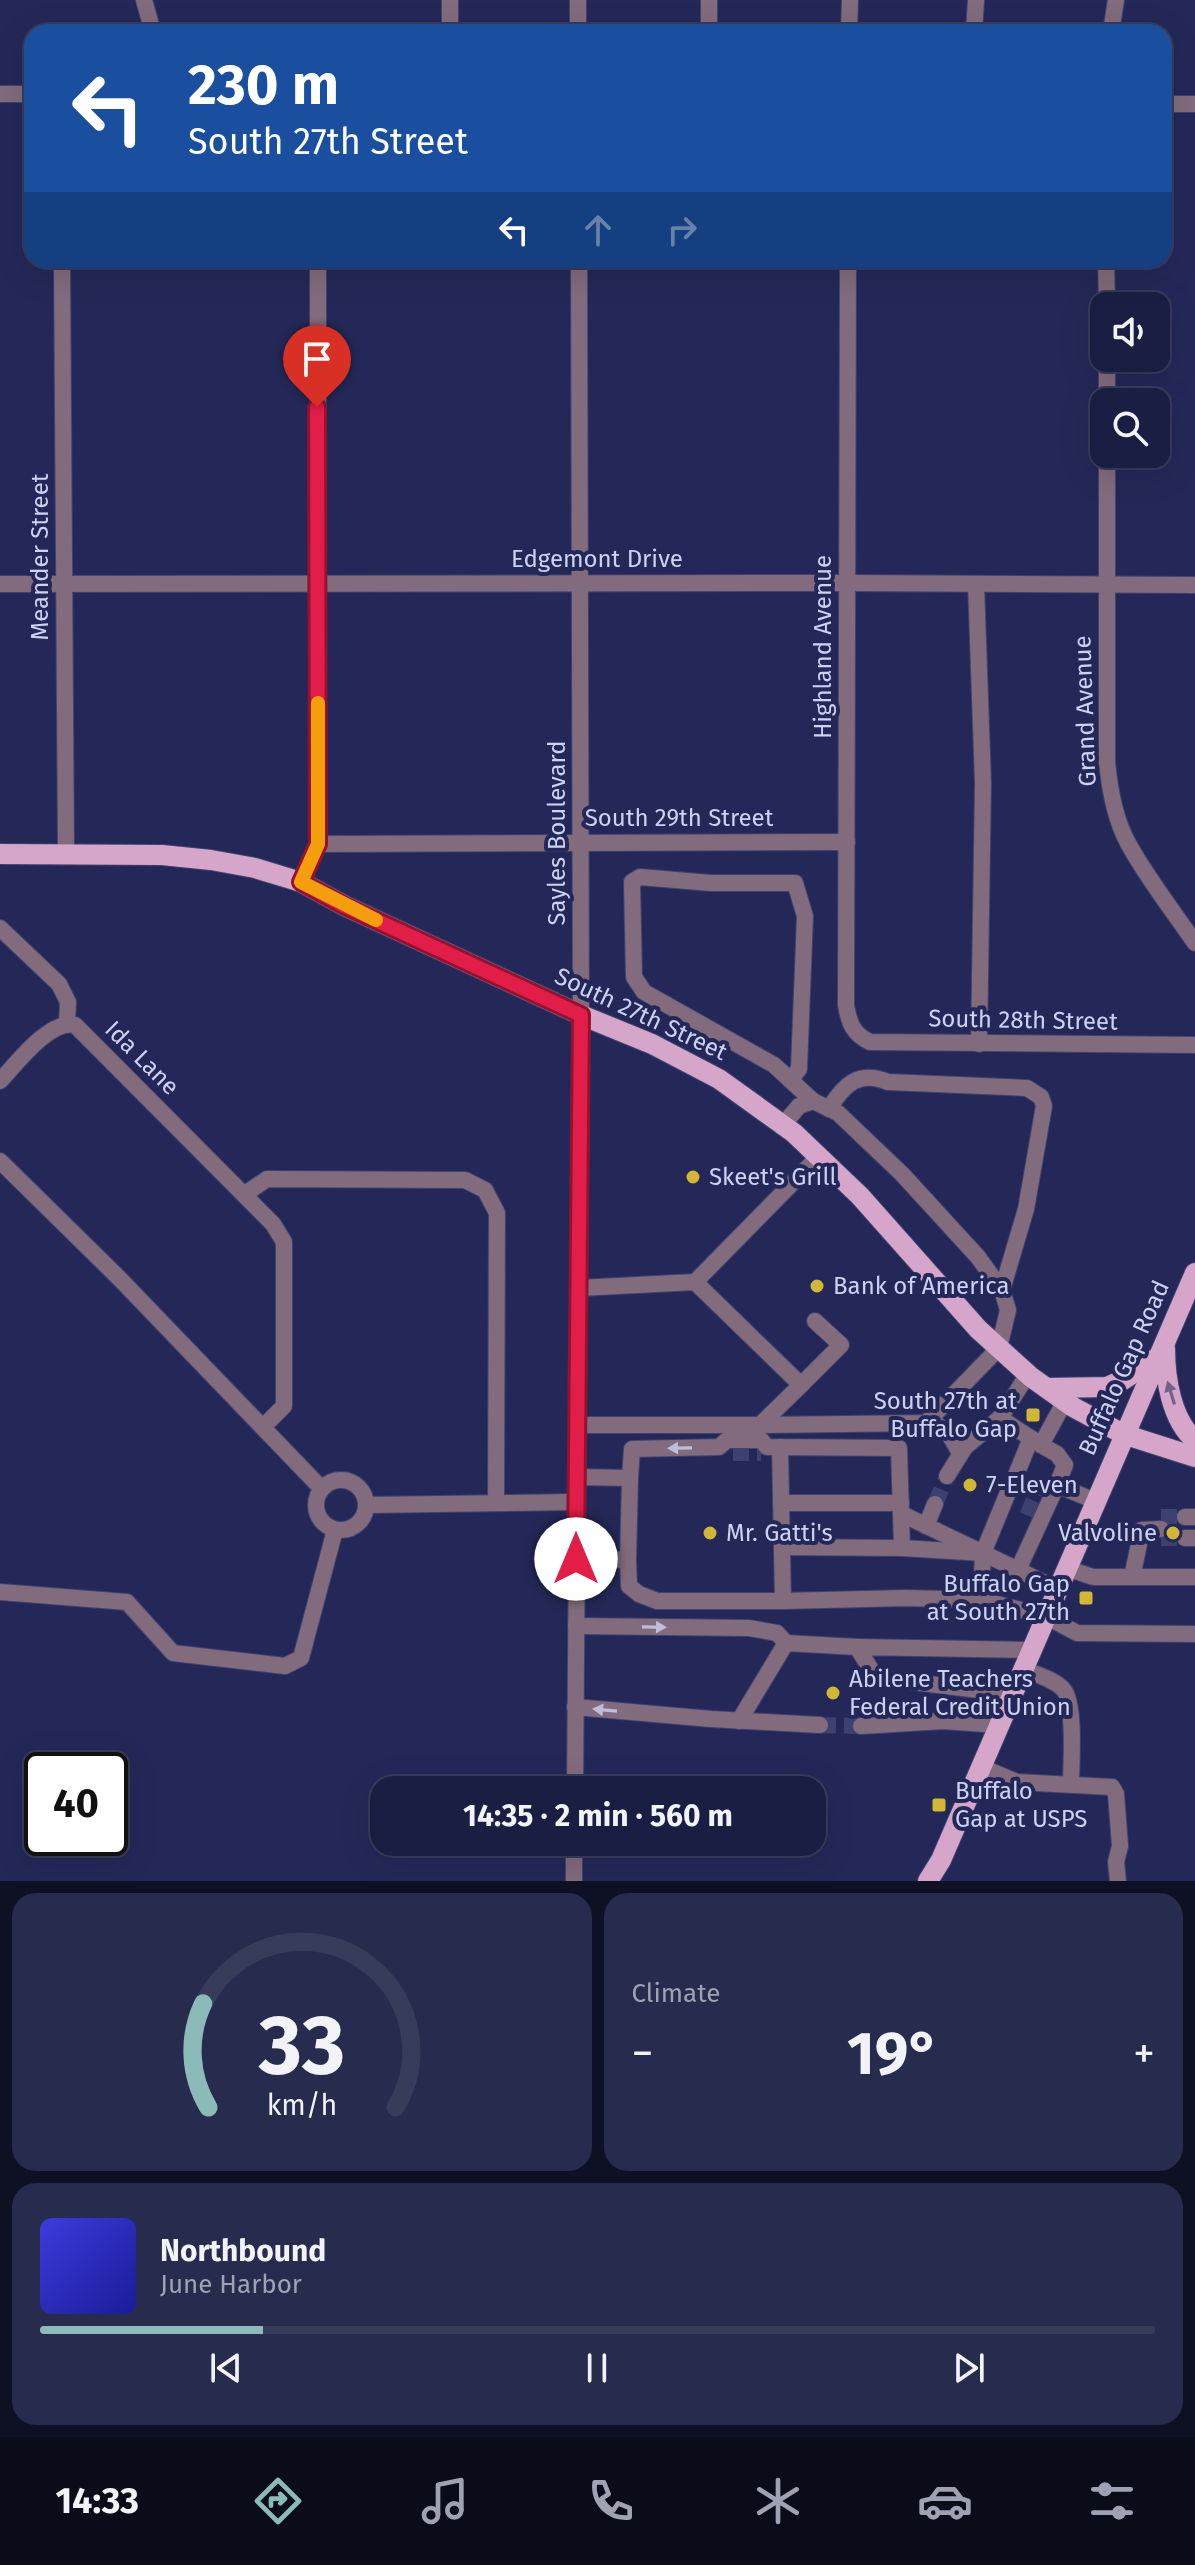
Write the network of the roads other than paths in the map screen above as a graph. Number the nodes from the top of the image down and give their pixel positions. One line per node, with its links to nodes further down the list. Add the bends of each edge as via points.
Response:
1 (144, 0): 8 (street)
2 (450, 0): 9 (street)
3 (578, 0): 10 (street)
4 (709, 0): 11 (street)
5 (850, 0): 12 (street)
6 (976, 0): 13 (street)
7 (1116, 0): 14 (street)
8 (151, 24)
9 (450, 24)
10 (578, 24)
11 (709, 24)
12 (849, 24)
13 (974, 24)
14 (1112, 24)
15 (0, 94): 16 (street)
16 (24, 94)
17 (1172, 104): 18 (street)
18 (1195, 104)
19 (62, 268): 28 (street, Meander Street)
20 (318, 268): 29 (street)
21 (579, 268): 30 (street, Sayles Boulevard)
22 (848, 268): 26 (street, Highland Avenue)
23 (1106, 268): 24 (street)
24 (1107, 292)
25 (1107, 468): 32 (street, Grand Avenue)
26 (847, 583): 30 (street, Edgemont Drive); 31 (street, Edgemont Drive); 34 (street, Highland Avenue)
27 (0, 584): 28 (street, Edgemont Drive)
28 (64, 584): 29 (street, Edgemont Drive); 37 (street, Meander Street)
29 (317, 584): 30 (street, Edgemont Drive); 36 (street)
30 (581, 584): 35 (street, Sayles Boulevard)
31 (976, 584): 32 (street, Edgemont Drive); 45 (street, via 983,783)
32 (1106, 585): 33 (street, Edgemont Drive); 41 (street, Grand Avenue, via 1110,791 1129,845)
33 (1195, 585)
34 (847, 842): 35 (street, South 29th Street); 44 (street, Highland Avenue, via 846,1005)
35 (581, 843): 36 (street, South 29th Street); 42 (street, Sayles Boulevard)
36 (318, 844): 39 (street)
37 (66, 853): 38 (main road, South 27th Street); 39 (main road, South 27th Street, via 211,860)
38 (0, 854)
39 (301, 882): 42 (main road, South 27th Street)
40 (0, 928): 43 (street, via 59,984 68,1002)
41 (1195, 943)
42 (581, 1015): 51 (main road, South 27th Street, via 719,1079); 57 (street, Sayles Boulevard)
43 (67, 1023): 48 (street, Ida Lane, via 51,1029); 54 (street, Ida Lane, via 75,1025)
44 (854, 1032): 45 (street, South 28th Street, via 870,1042)
45 (979, 1044): 46 (street, South 28th Street)
46 (1195, 1045)
47 (790, 1080): 47 (street, via 774,1065 644,992 634,977 632,882 640,877 795,883 805,916 799,1069); 49 (street)
48 (0, 1081)
49 (813, 1101): 50 (street); 51 (street, via 799,1106)
50 (829, 1109): 58 (street, via 902,1174); 58 (street, via 838,1093 859,1078 872,1076 888,1082 1027,1088 1041,1097 1044,1106 1026,1209)
51 (783, 1125): 52 (main road, South 27th Street)
52 (818, 1157): 56 (street); 60 (main road, South 27th Street)
53 (0, 1161): 70 (street)
54 (245, 1194): 70 (street, Ida Lane, via 284,1242 284,1406); 86 (street, via 267,1179 465,1180 485,1190 497,1213)
55 (1195, 1273): 61 (main road, Buffalo Gap Road)
56 (695, 1282): 57 (street); 63 (street)
57 (579, 1288): 68 (street, Sayles Boulevard)
58 (1002, 1290): 60 (street, via 1008,1310)
59 (815, 1321): 63 (street, via 841,1345)
60 (999, 1348): 62 (main road, South 27th Street); 67 (street)
61 (1162, 1348): 64 (main road, via 1107,1387); 71 (main road, Buffalo Gap Road); 72 (main road, one-way to 61, via 1173,1399)
62 (1028, 1374): 64 (main road, South 27th Street); 66 (street)
63 (801, 1385): 69 (street)
64 (1047, 1388): 65 (main road, South 27th Street)
65 (1065, 1401): 71 (main road, South 27th Street); 73 (street)
66 (1000, 1418): 73 (street); 75 (street)
67 (930, 1419): 69 (street); 75 (street, via 949,1434)
68 (577, 1425): 69 (street); 78 (street, Sayles Boulevard)
69 (760, 1425)
70 (263, 1427): 82 (street)
71 (1123, 1434): 76 (main road, South 27th Street); 84 (main road, Buffalo Gap Road)
72 (1195, 1440)
73 (1036, 1441): 81 (street); 83 (street, via 1065,1465)
74 (769, 1449): 79 (street, one-way to 79, via 761,1440 727,1440 726,1450 632,1449); 87 (street); 91 (street, via 899,1448)
75 (960, 1453): 77 (street)
76 (1195, 1457)
77 (947, 1476)
78 (576, 1477): 79 (street); 85 (street, Sayles Boulevard)
79 (630, 1478): 99 (street)
80 (1032, 1484): 81 (street)
81 (1011, 1486): 90 (street); 97 (street)
82 (321, 1488): 89 (street, via 345,1480 361,1489); 94 (street, via 316,1512)
83 (1053, 1490): 84 (street); 101 (street)
84 (1095, 1501): 100 (main road, Buffalo Gap Road)
85 (576, 1502): 86 (street); 98 (street, Sayles Boulevard)
86 (496, 1503): 89 (street)
87 (781, 1503): 91 (street); 95 (street)
88 (935, 1504): 92 (street)
89 (366, 1505): 94 (street, via 356,1525)
90 (1023, 1505)
91 (902, 1509): 92 (street); 96 (street)
92 (926, 1526): 97 (street)
93 (1158, 1528): 102 (street, via 1142,1530)
94 (335, 1530): 105 (street, via 301,1658 285,1666 173,1653 127,1602)
95 (782, 1547): 96 (street); 107 (street)
96 (902, 1548): 97 (street)
97 (983, 1553): 101 (street); 106 (street)
98 (576, 1559): 99 (street); 109 (street, Sayles Boulevard)
99 (628, 1560): 107 (street, via 629,1586 657,1601)
100 (1066, 1568): 102 (street, via 1093,1577); 104 (main road, Buffalo Gap Road)
101 (1018, 1570): 104 (street)
102 (1132, 1577): 103 (street)
103 (1195, 1577)
104 (1057, 1589): 108 (main road, Buffalo Gap Road)
105 (0, 1592)
106 (981, 1600): 107 (street); 108 (street)
107 (783, 1601)
108 (1045, 1616): 110 (street, via 1077,1633); 113 (main road, Buffalo Gap Road)
109 (576, 1626): 111 (street, one-way to 111, via 749,1628 777,1633); 117 (street, Sayles Boulevard)
110 (1195, 1634)
111 (786, 1643): 112 (street); 118 (street)
112 (857, 1647): 113 (street); 114 (street)
113 (1027, 1660): 116 (main road, Buffalo Gap Road); 124 (street, via 1066,1693)
114 (870, 1668)
115 (888, 1679): 116 (street)
116 (1012, 1694): 120 (main road, Buffalo Gap Road)
117 (575, 1707): 118 (street, one-way to 117); 123 (street, Sayles Boulevard)
118 (739, 1721): 119 (street)
119 (820, 1725)
120 (999, 1725): 121 (street, via 943,1721); 122 (main road, Buffalo Gap Road)
121 (861, 1726)
122 (981, 1767): 124 (street, via 1017,1782); 127 (main road, Buffalo Gap Road)
123 (575, 1776)
124 (1071, 1784): 128 (street, via 1112,1787 1116,1794)
125 (574, 1856): 126 (street)
126 (574, 1881)
127 (928, 1881)
128 (1118, 1881)

